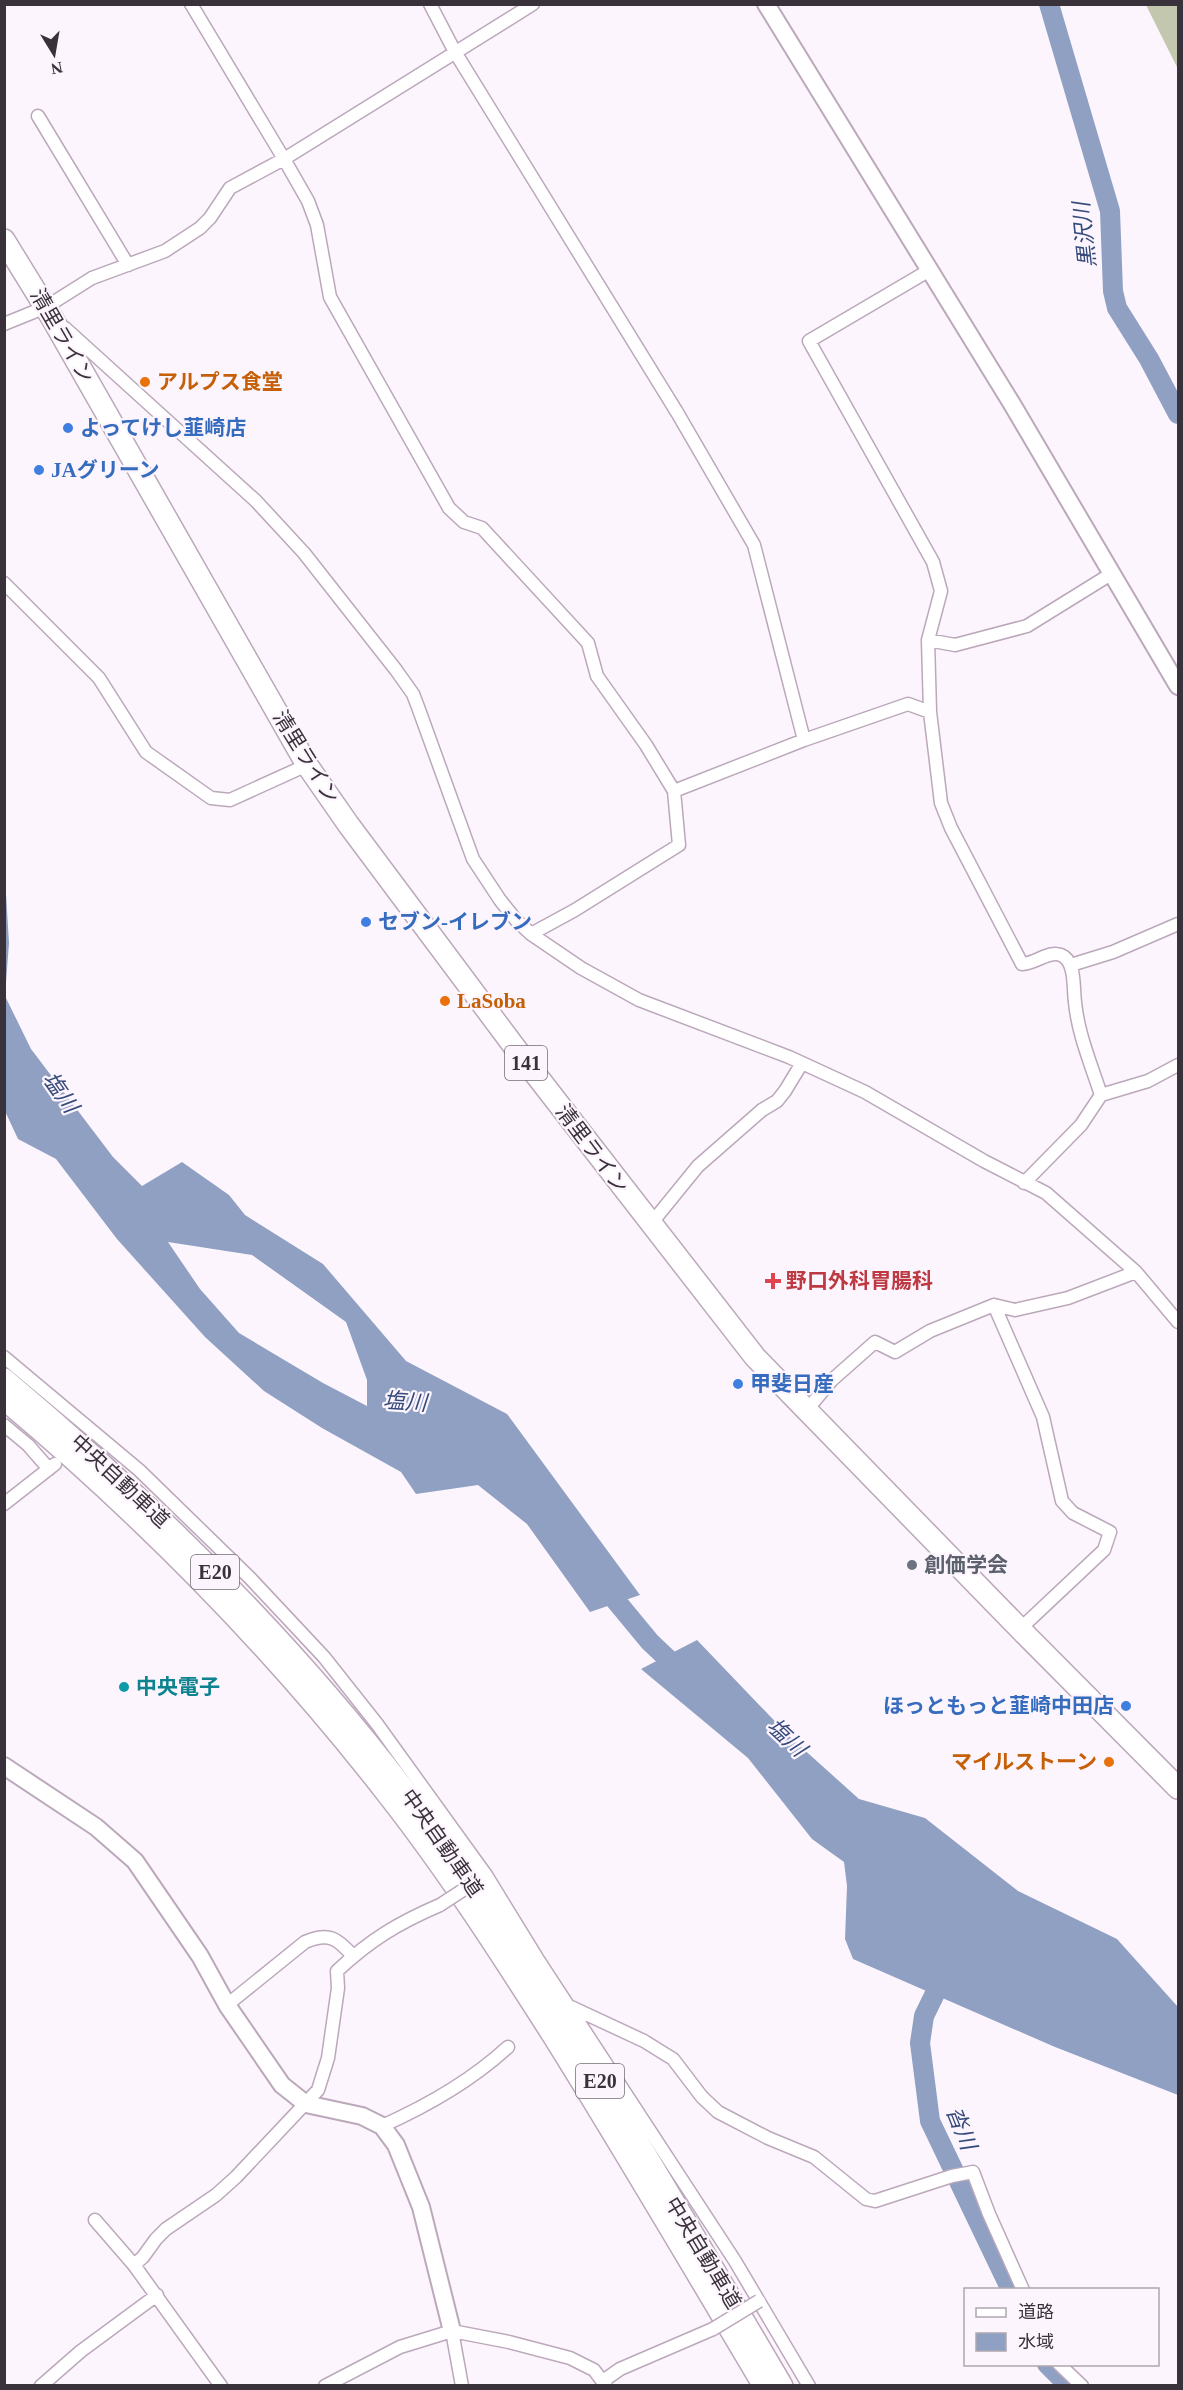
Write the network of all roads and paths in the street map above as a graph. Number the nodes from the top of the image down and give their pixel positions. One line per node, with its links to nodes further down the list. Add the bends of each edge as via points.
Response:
1 (191, 4): 7 (street)
2 (430, 4): 5 (street)
3 (533, 4): 5 (street)
4 (766, 4): 10 (street)
5 (455, 52): 7 (street); 18 (street, via 754,545)
6 (38, 116): 9 (street)
7 (285, 159): 9 (street, via 230,188 200,228 165,250); 20 (street, via 317,225 330,297 449,508 464,522 482,528 588,643 597,676)
8 (4, 240): 11 (highway, 清里ライン / 141)
9 (128, 264): 11 (street, via 92,278)
10 (928, 271): 13 (street, via 1012,404); 15 (street, via 809,341 933,562 941,591)
11 (49, 312): 12 (street); 19 (highway, 清里ライン / 141); 22 (street, via 256,501 304,553 396,670 413,694 473,859 500,900)
12 (4, 324)
13 (1111, 574): 15 (street, via 1027,626 955,645); 16 (street)
14 (4, 583): 19 (street, via 99,678 146,752 212,798 230,800)
15 (928, 640): 17 (street)
16 (1179, 686)
17 (930, 712): 18 (street, via 908,704); 23 (street, via 941,803 1022,964 1054,954 1063,956)
18 (804, 741): 20 (street)
19 (307, 765): 28 (highway, 清里ライン / 141)
20 (674, 791): 22 (street, via 679,845)
21 (1179, 924): 23 (street)
22 (531, 934): 24 (street, via 639,1000)
23 (1071, 965): 26 (street, via 1077,1022)
24 (802, 1063): 27 (street, via 865,1092); 28 (street, via 777,1101 698,1166)
25 (1179, 1065): 26 (street, via 1148,1082)
26 (1101, 1095): 27 (street, via 1081,1125)
27 (1024, 1183): 29 (street, via 1046,1193)
28 (650, 1225): 35 (highway, 清里ライン / 141, via 755,1357)
29 (1136, 1272): 30 (street, via 1068,1298 1015,1310); 31 (street)
30 (994, 1305): 35 (street, via 930,1330 895,1352 875,1342 832,1380); 38 (street, via 1043,1417 1062,1501 1073,1513 1110,1532 1104,1550)
31 (1179, 1322)
32 (4, 1357): 41 (street, via 139,1470 324,1657 377,1724)
33 (4, 1379): 61 (highway, 中央自動車道 / E20, via 86,1448 191,1546 276,1636 403,1787 555,2009)
34 (4, 1399): 60 (highway, 中央自動車道 / E20, via 73,1456 180,1557 265,1646 390,1797 510,1967)
35 (806, 1411): 38 (highway, 清里ライン / 141)
36 (4, 1425): 37 (street, via 52,1466)
37 (4, 1504)
38 (1020, 1629): 40 (highway, 清里ライン / 141)
39 (4, 1766): 43 (street, via 96,1827 135,1861 204,1963)
40 (1179, 1788)
41 (483, 1877): 42 (street, bridge, via 440,1905 405,1920); 44 (street)
42 (353, 1956): 43 (street, via 335,1939 315,1938); 46 (street, via 337,1971 328,2058 318,2090)
43 (227, 2005): 46 (street, via 282,2085)
44 (570, 2007): 50 (street, via 673,2059 718,2112 814,2157 866,2199 875,2201 973,2172); 52 (street)
45 (508, 2047): 47 (street, via 477,2073 428,2104)
46 (306, 2104): 47 (street, via 362,2116); 49 (street, via 236,2177 166,2229)
47 (382, 2126): 53 (street, via 396,2145 421,2207)
48 (95, 2220): 49 (street)
49 (134, 2265): 51 (street)
50 (1023, 2288)
51 (157, 2295): 56 (street); 57 (street)
52 (759, 2301): 55 (street, bridge, via 713,2329 620,2369); 62 (street)
53 (452, 2331): 55 (street, via 570,2358 594,2370); 58 (street, via 400,2347); 59 (street)
54 (1061, 2366): 63 (street)
55 (604, 2383)
56 (41, 2385)
57 (221, 2385)
58 (325, 2385)
59 (462, 2385)
60 (764, 2385)
61 (782, 2385)
62 (809, 2385)
63 (1082, 2385)

